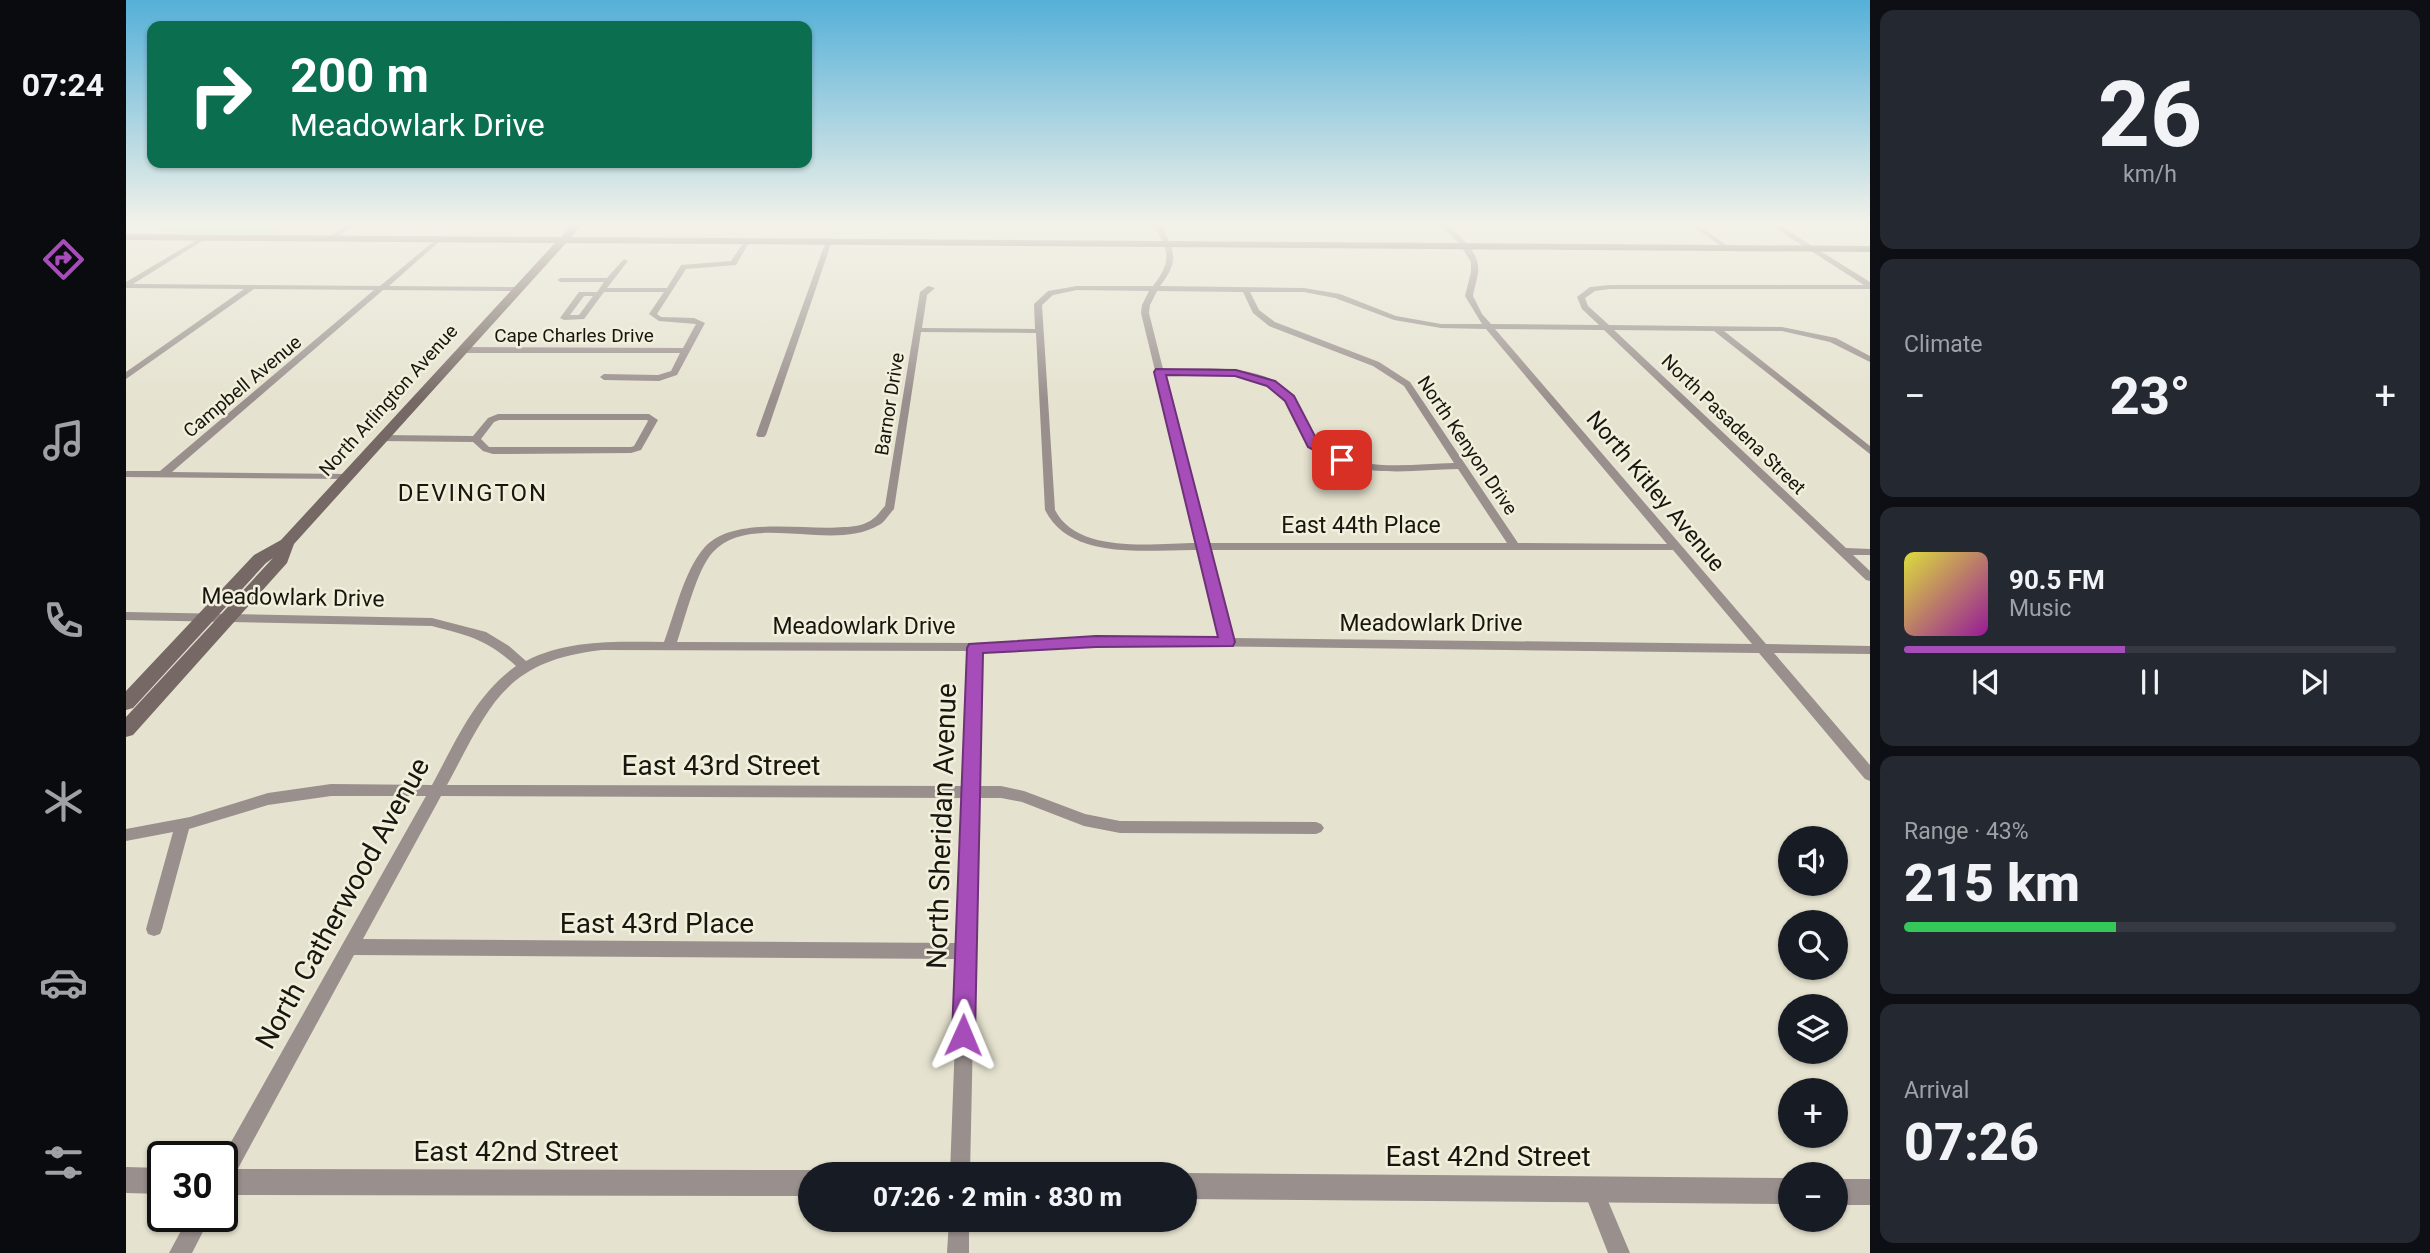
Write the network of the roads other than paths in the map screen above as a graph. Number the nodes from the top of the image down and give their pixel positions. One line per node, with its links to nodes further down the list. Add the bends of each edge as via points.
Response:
1 (388, 282): 11 (street, Campbell Avenue)
2 (524, 282): 14 (main road, North Arlington Avenue)
3 (608, 282): 16 (street, via 600,292)
4 (674, 282): 16 (street)
5 (815, 282): 30 (street)
6 (1158, 282): 13 (street)
7 (1471, 282): 19 (street, North Kitley Avenue, via 1471,302)
8 (126, 286): 10 (street)
9 (1870, 286): 18 (street, via 1611,287)
10 (251, 287): 11 (street); 28 (street)
11 (381, 288): 14 (street); 36 (street, Campbell Avenue)
12 (931, 288): 22 (street, Barnor Drive, via 923,294)
13 (1154, 288): 15 (street); 17 (street); 27 (street, via 1145,311)
14 (518, 289): 24 (main road, North Arlington Avenue)
15 (1245, 289): 19 (street, via 1315,292 1413,322); 34 (street, North Kenyon Drive, via 1255,310 1272,324 1369,361 1403,380)
16 (669, 290): 25 (street, via 653,316 700,321)
17 (1059, 291): 23 (street, via 1038,304)
18 (1584, 293): 20 (street, North Pasadena Street, via 1582,303)
19 (1490, 328): 20 (street); 41 (street, North Kitley Avenue)
20 (1608, 329): 21 (street); 42 (street, North Pasadena Street)
21 (1717, 329): 26 (street, via 1777,329 1819,335); 33 (street)
22 (918, 330): 23 (street); 49 (street, Barnor Drive, via 890,507 876,522 852,530 756,530 726,537 704,556)
23 (1038, 331): 39 (street, East 44th Place, via 1049,507 1054,518 1071,534 1098,544)
24 (463, 350): 25 (street, Cape Charles Drive); 31 (main road, North Arlington Avenue)
25 (686, 351): 29 (street, via 669,376)
26 (1870, 359)
27 (1160, 372): 34 (street, via 1236,373 1271,383 1290,399 1313,444 1342,460 1372,466); 39 (street)
28 (126, 376)
29 (604, 377)
30 (761, 435)
31 (381, 438): 32 (street); 37 (main road, North Arlington Avenue)
32 (476, 439): 32 (street, via 498,417 653,419 638,448 631,450 492,450)
33 (1870, 451)
34 (1462, 466): 40 (street, North Kenyon Drive)
35 (126, 474): 36 (street)
36 (162, 475): 37 (street)
37 (346, 477): 38 (main road, North Arlington Avenue)
38 (287, 543): 46 (main road, North Arlington Avenue, via 260,559); 47 (main road, North Arlington Avenue, via 281,559)
39 (1203, 546): 40 (street, East 44th Place); 48 (street)
40 (1515, 547): 41 (street, East 44th Place)
41 (1676, 547): 51 (street, North Kitley Avenue)
42 (1843, 551): 43 (street); 44 (street, North Pasadena Street)
43 (1870, 552)
44 (1870, 577)
45 (126, 616): 46 (street, Meadowlark Drive)
46 (207, 616): 47 (street, Meadowlark Drive); 54 (main road, North Arlington Avenue)
47 (229, 617): 53 (street, Meadowlark Drive, via 432,622 482,635); 55 (main road, North Arlington Avenue)
48 (1227, 642): 50 (street, Meadowlark Drive, via 1096,641); 51 (street, Meadowlark Drive)
49 (669, 646): 50 (street, Meadowlark Drive); 53 (street, Meadowlark Drive, via 583,647)
50 (975, 648): 58 (street, North Sheridan Avenue)
51 (1764, 650): 52 (street, Meadowlark Drive); 56 (street, North Kitley Avenue)
52 (1870, 650)
53 (525, 667): 57 (street, North Catherwood Avenue, via 484,704)
54 (126, 703)
55 (126, 730)
56 (1870, 775)
57 (436, 791): 58 (street, East 43rd Street); 59 (street, East 43rd Street, via 292,794); 63 (street, North Catherwood Avenue)
58 (970, 793): 60 (street, East 43rd Street, via 1024,797 1078,818 1120,827); 64 (street, North Sheridan Avenue)
59 (183, 825): 61 (street, East 43rd Street); 62 (street)
60 (1316, 828)
61 (126, 835)
62 (154, 929)
63 (349, 947): 64 (street, East 43rd Place); 65 (street, North Catherwood Avenue)
64 (965, 951): 66 (street, North Sheridan Avenue)
65 (238, 1151)
66 (960, 1162)
67 (126, 1180): 69 (street)
68 (238, 1180): 70 (street, East 42nd Street)
69 (147, 1181)
70 (798, 1184)
71 (1197, 1186): 72 (street, East 42nd Street)
72 (1593, 1189): 73 (street, East 42nd Street); 80 (street)
73 (1778, 1191)
74 (1848, 1192): 75 (street)
75 (1870, 1192)
76 (192, 1232): 78 (street)
77 (959, 1232): 79 (street)
78 (180, 1253)
79 (958, 1253)
80 (1619, 1253)

